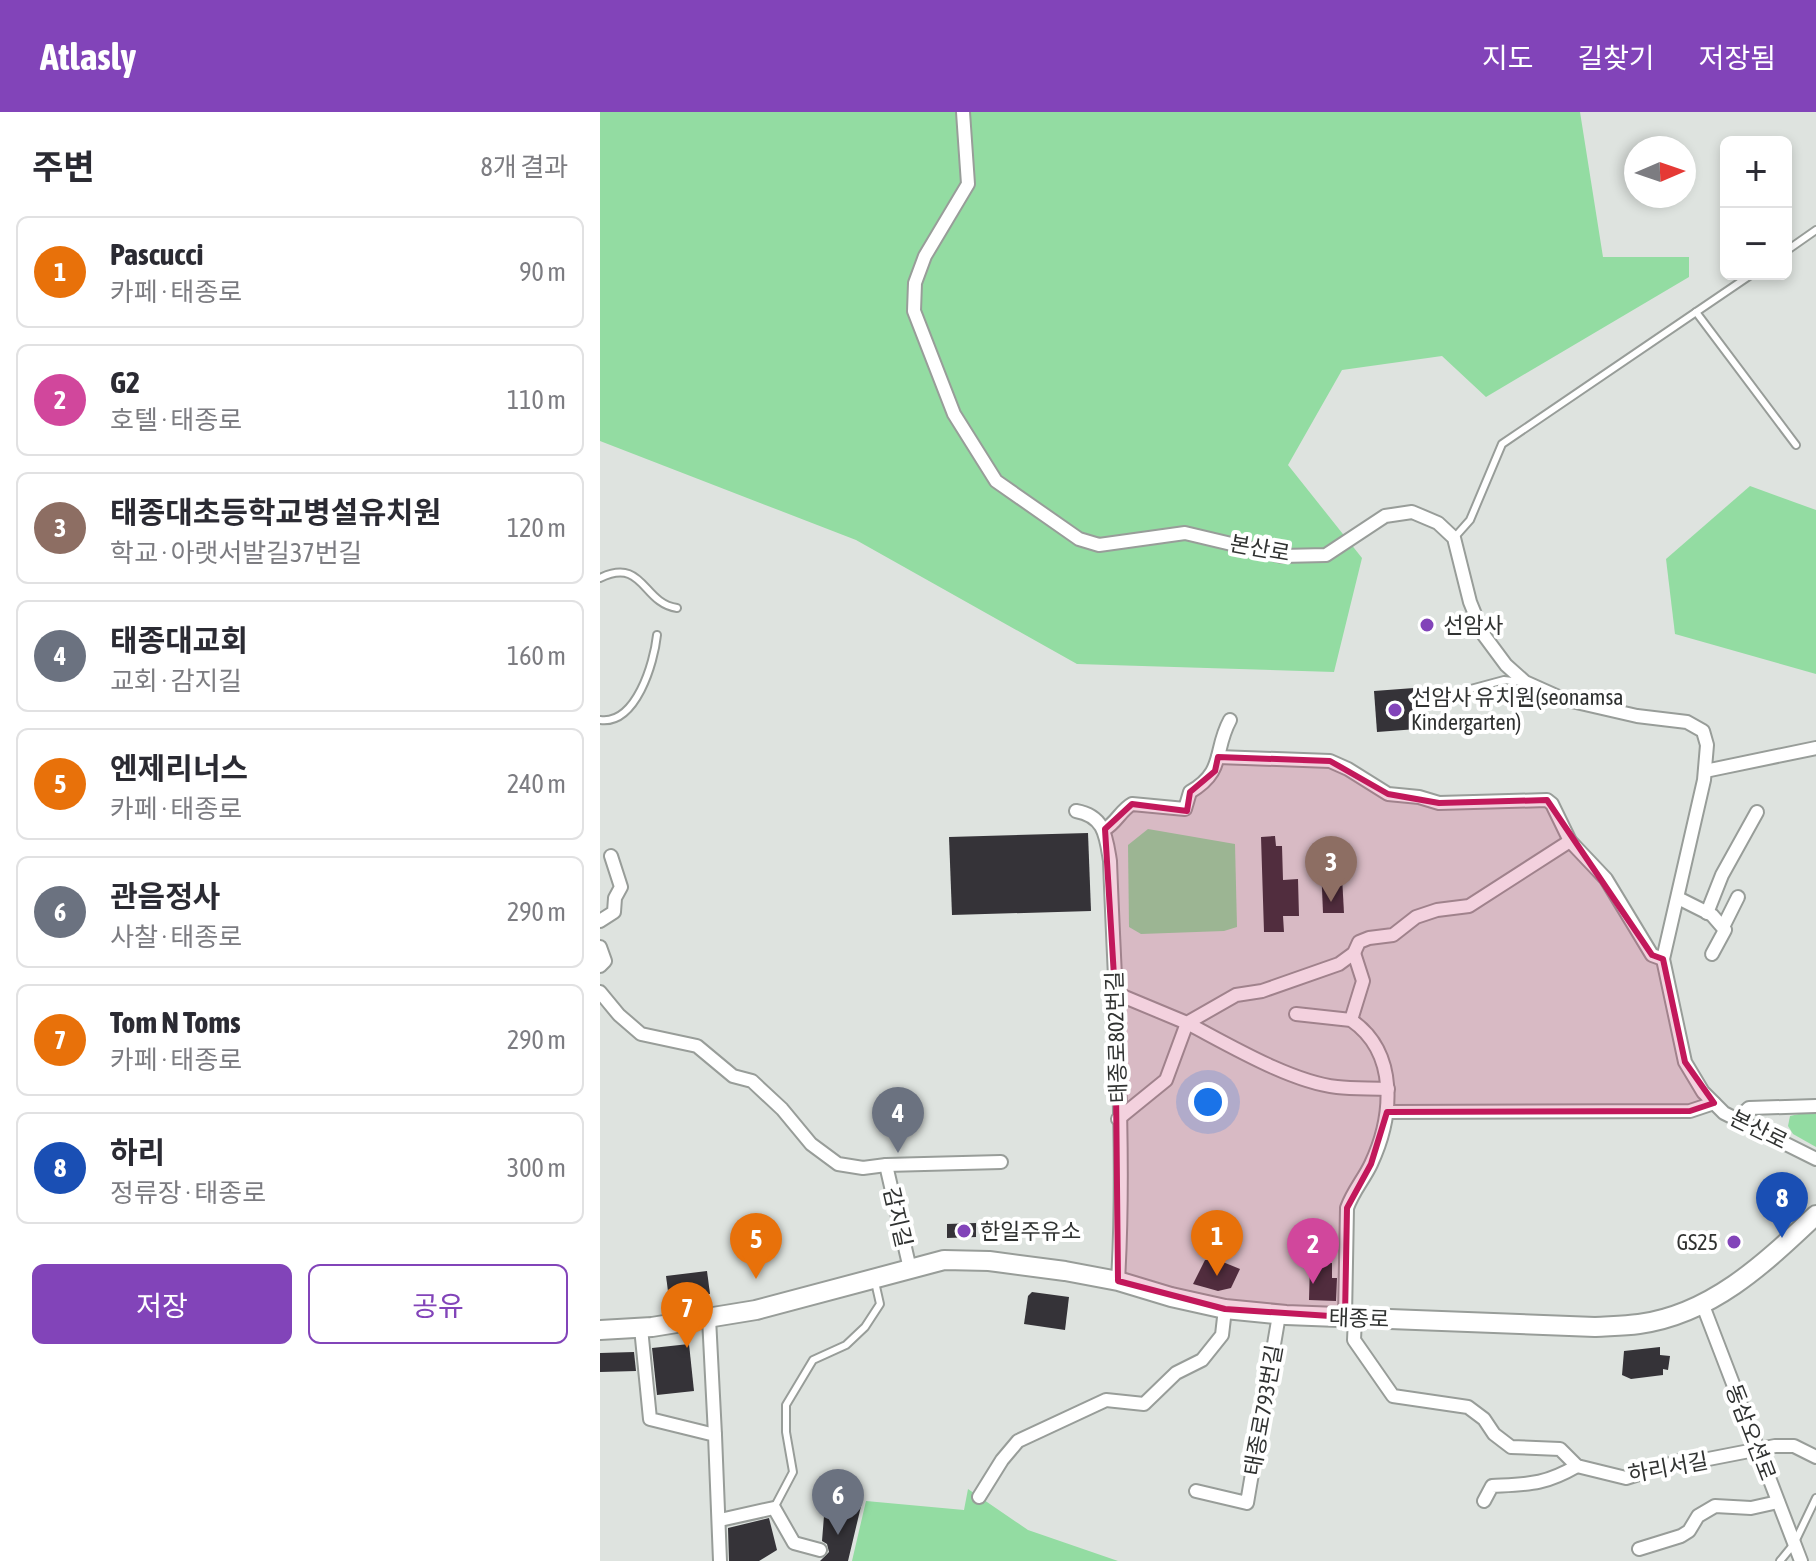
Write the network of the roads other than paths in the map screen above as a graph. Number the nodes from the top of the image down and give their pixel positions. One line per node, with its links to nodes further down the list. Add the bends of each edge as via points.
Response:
1 (963, 112): 7 (street, 본산로, via 968,184 925,256 915,283 914,311 954,414 996,481 1079,539 1099,545 1185,533 1282,556 1326,555 1385,516 1412,512 1438,523)
2 (1816, 230): 3 (lane)
3 (1792, 247)
4 (1743, 280): 5 (lane)
5 (1696, 312): 6 (lane); 7 (lane, via 1502,444 1470,520)
6 (1796, 445)
7 (1454, 538): 11 (street, 본산로, via 1483,634)
8 (600, 578): 9 (lane, via 623,571 667,607)
9 (677, 608)
10 (657, 635): 13 (lane, via 654,658 635,699 622,717)
11 (1525, 682): 12 (lane, via 1504,680); 17 (street, 본산로, via 1563,699 1687,722 1703,731)
12 (1467, 690)
13 (600, 720)
14 (1230, 720): 16 (street)
15 (1816, 748): 17 (street)
16 (1218, 757): 20 (street, via 1215,771 1190,792 1185,809 1132,804); 21 (street, via 1330,761 1388,794 1439,803 1547,800)
17 (1705, 771): 24 (street, 본산로)
18 (1076, 811): 20 (street)
19 (1757, 812): 25 (street)
20 (1105, 829): 34 (street, 태종로802번길)
21 (1570, 841): 29 (street, via 1469,906 1416,917 1393,935 1369,938); 31 (street, via 1606,879 1652,955)
22 (611, 856): 26 (street, via 621,887 614,912)
23 (1738, 897): 27 (street)
24 (1678, 898): 25 (street); 31 (street, 본산로)
25 (1707, 913): 27 (street)
26 (600, 921)
27 (1723, 927): 30 (street)
28 (600, 947): 32 (street, via 605,961)
29 (1357, 948): 36 (street, via 1363,981); 37 (street, via 1339,964 1236,995)
30 (1712, 954)
31 (1663, 959): 39 (street, 본산로, via 1685,1062)
32 (600, 966)
33 (600, 992): 46 (street, via 641,1034 697,1046 733,1076 752,1081 811,1144 838,1164)
34 (1115, 993): 37 (street); 42 (street, 태종로802번길)
35 (1296, 1014): 36 (street)
36 (1351, 1020): 38 (street, 하리서길, via 1378,1052)
37 (1187, 1023): 38 (street, via 1275,1068 1336,1087); 42 (street, via 1166,1080)
38 (1388, 1089): 41 (street, 하리서길)
39 (1714, 1103): 41 (street, via 1690,1111); 43 (street, 본산로)
40 (1816, 1106): 43 (street, via 1749,1108)
41 (1387, 1112): 55 (street, 하리서길, via 1371,1164 1347,1208)
42 (1118, 1119): 50 (street, 태종로802번길)
43 (1737, 1119): 44 (street, 본산로)
44 (1816, 1159)
45 (1001, 1162): 46 (street)
46 (886, 1165): 48 (street, 감지길)
47 (1816, 1215): 51 (main road, 태종로, via 1765,1264)
48 (910, 1269): 49 (main road, 태종로); 50 (main road, 태종로, via 944,1260 989,1261)
49 (874, 1279): 54 (main road, 태종로); 67 (lane, via 880,1304 865,1327 846,1345 813,1360 786,1405 793,1472)
50 (1118, 1281): 52 (main road, 태종로)
51 (1702, 1303): 55 (main road, 태종로, via 1641,1324 1595,1327); 59 (street, 동삼오션로)
52 (1225, 1309): 53 (main road, 태종로); 63 (street, via 1222,1335 1202,1360 1176,1373 1144,1404 1106,1400 1018,1441)
53 (1279, 1315): 55 (main road, 태종로); 62 (street, 태종로793번길, via 1247,1503)
54 (709, 1318): 56 (main road, 태종로); 58 (street)
55 (1350, 1318): 61 (street, 하리서길, via 1354,1340 1393,1396 1468,1407 1511,1447 1560,1449)
56 (641, 1328): 57 (main road, 태종로); 58 (street, via 650,1419)
57 (600, 1330)
58 (715, 1435): 68 (street)
59 (1758, 1451): 60 (street, 하리서길, via 1794,1446); 61 (street, 하리서길, via 1680,1461 1626,1478); 66 (street, 동삼오션로)
60 (1816, 1457)
61 (1577, 1466): 65 (street, via 1537,1484 1492,1486)
62 (1196, 1491)
63 (979, 1497)
64 (1816, 1498): 69 (lane)
65 (1484, 1501)
66 (1778, 1502): 69 (street, 동삼오션로); 70 (street, via 1751,1508 1715,1506 1681,1536)
67 (774, 1508): 68 (street); 71 (street, via 794,1543)
68 (720, 1520): 72 (street)
69 (1794, 1544): 73 (lane); 74 (street, 동삼오션로)
70 (1639, 1549)
71 (820, 1550)
72 (720, 1561)
73 (1780, 1561)
74 (1801, 1561)

